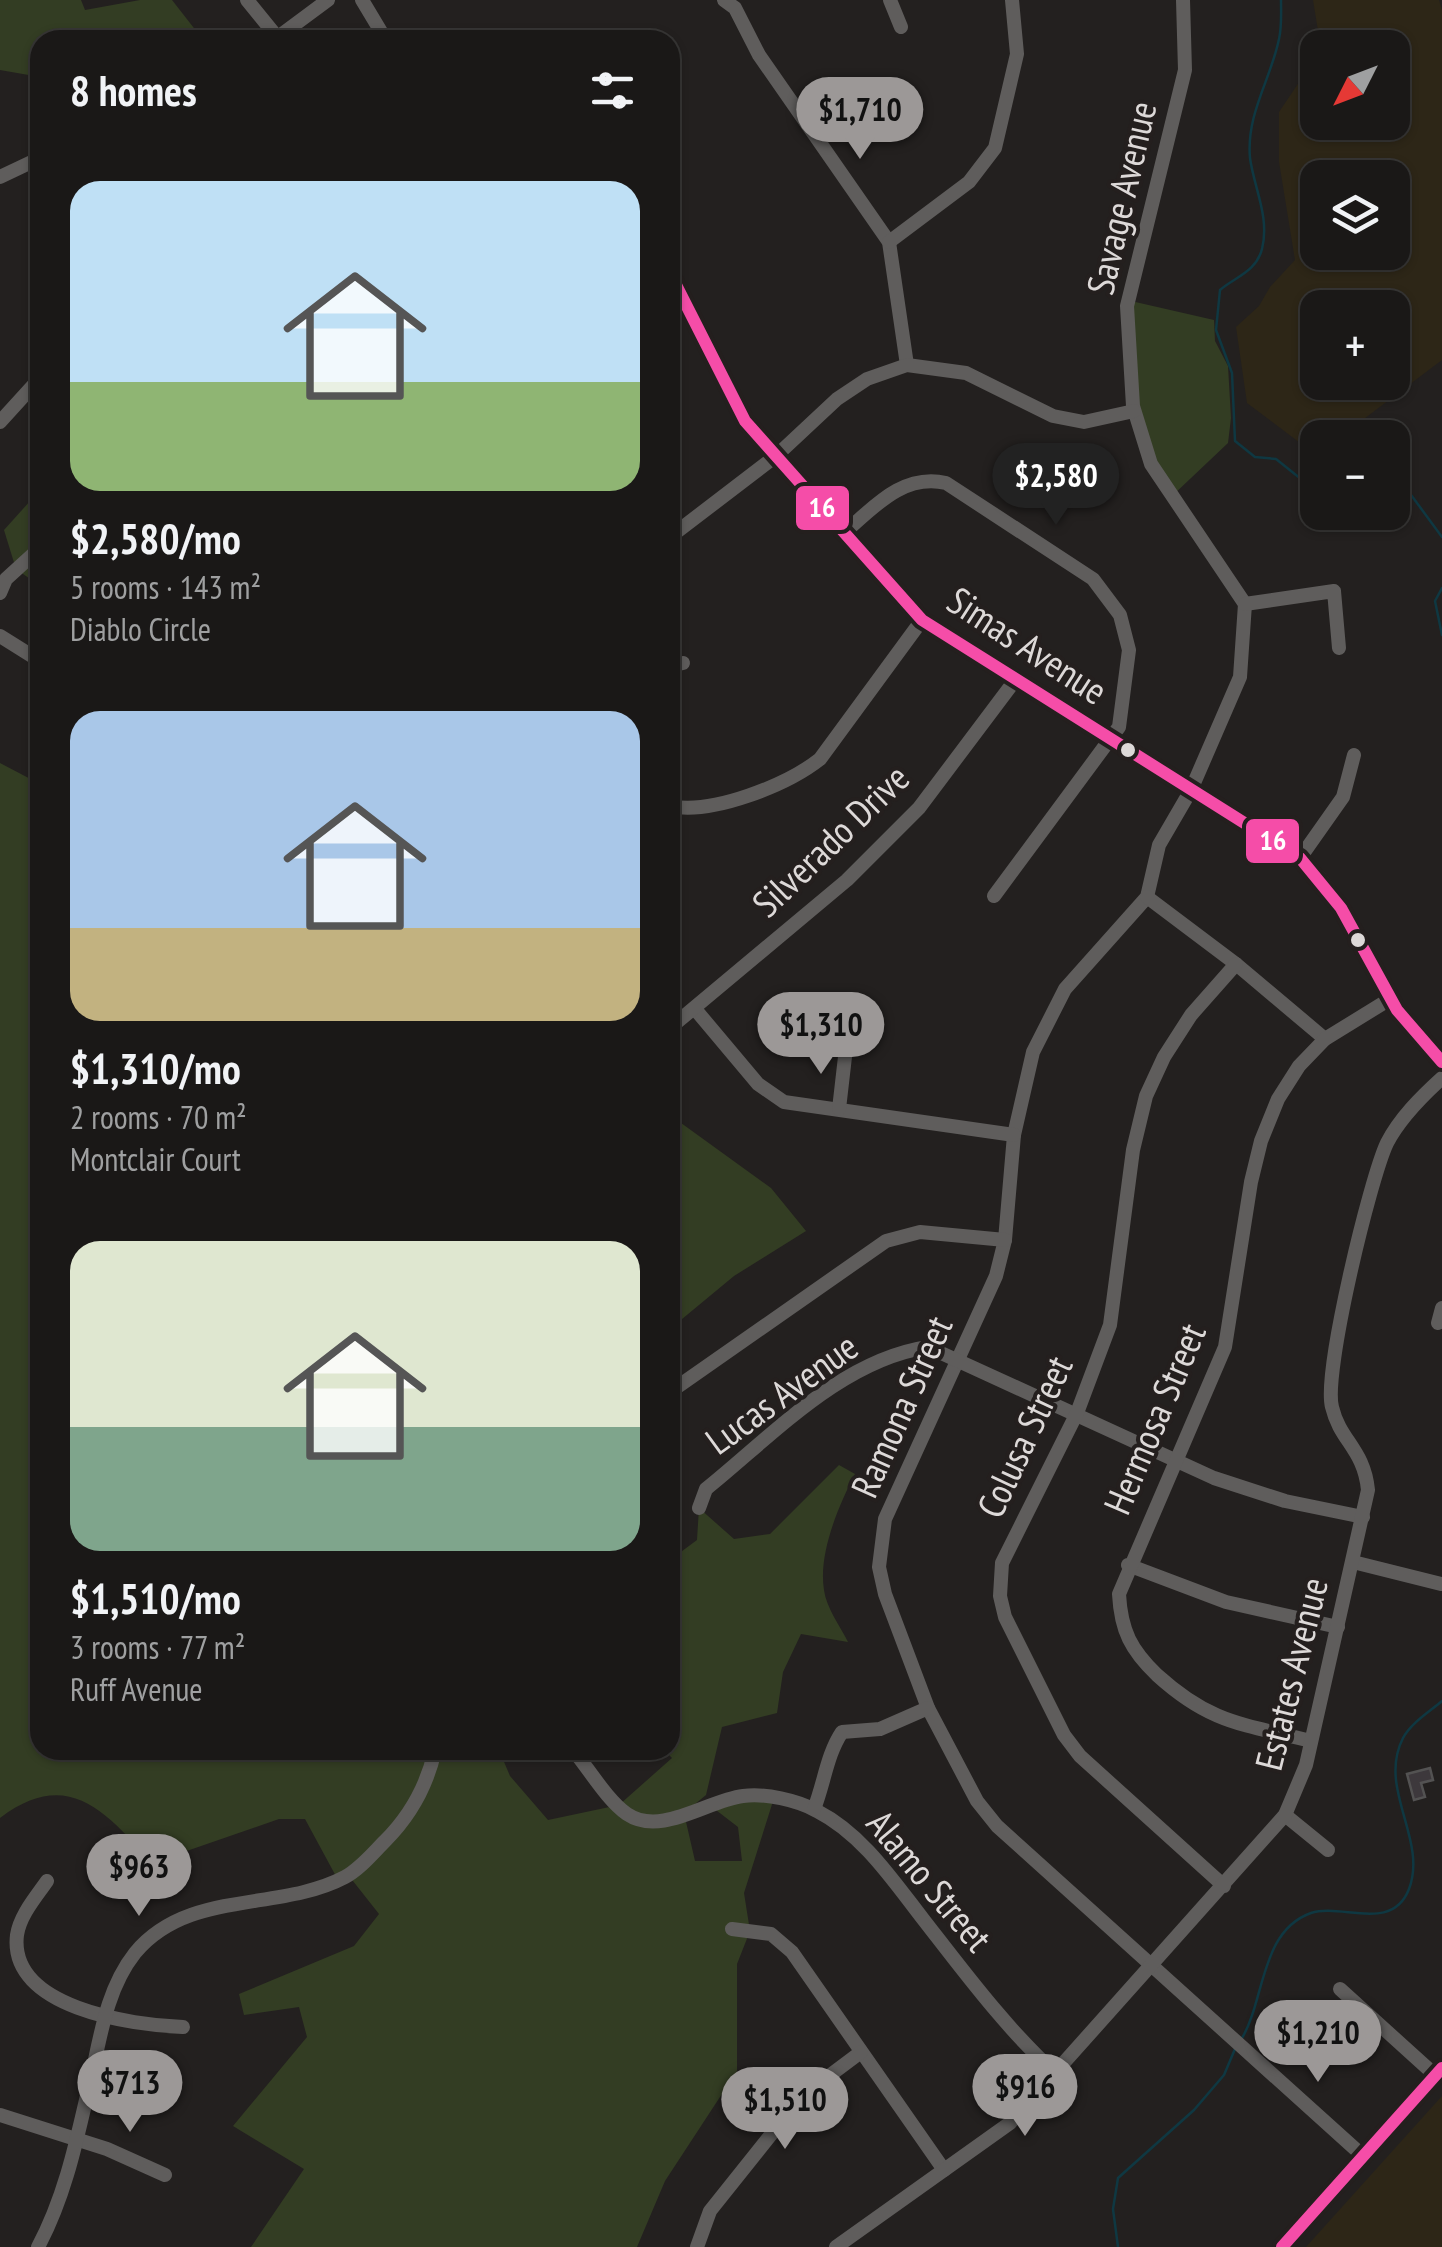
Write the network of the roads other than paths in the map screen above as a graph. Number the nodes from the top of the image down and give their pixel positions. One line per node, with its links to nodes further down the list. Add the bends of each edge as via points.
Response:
1 (247, 0): 9 (street)
2 (328, 0): 10 (street)
3 (362, 0): 11 (street)
4 (890, 0): 8 (street)
5 (1012, 0): 14 (street, via 1017,54 995,148 970,182)
6 (1183, 0): 18 (street, Savage Avenue, via 1186,70 1127,306)
7 (734, 3): 14 (street, via 759,56)
8 (901, 27)
9 (269, 30)
10 (288, 30)
11 (380, 30)
12 (30, 163): 13 (street)
13 (0, 177)
14 (889, 242): 16 (street)
15 (680, 293): 20 (street, Simas Avenue, via 745,422)
16 (907, 366): 18 (street, via 966,373 1053,416 1084,422); 20 (street, via 837,399)
17 (30, 389): 19 (street)
18 (1134, 411): 25 (street, Savage Avenue, via 1151,464)
19 (0, 422)
20 (776, 456): 21 (street); 22 (street, Simas Avenue)
21 (680, 530)
22 (844, 534): 26 (street, Simas Avenue); 31 (street, via 906,484 928,479 946,483 1093,579 1120,615 1129,650)
23 (30, 557): 24 (street)
24 (0, 593)
25 (1245, 604): 28 (street, via 1334,591); 33 (street, via 1240,677)
26 (922, 620): 30 (street, Simas Avenue); 34 (street, via 820,758 800,775 705,808)
27 (0, 636): 29 (street)
28 (1339, 648)
29 (30, 653)
30 (1016, 680): 31 (street, Simas Avenue); 40 (street, Silverado Drive, via 919,808 847,880)
31 (1112, 739): 33 (street, Simas Avenue); 36 (street)
32 (1354, 755): 35 (street, via 1342,797)
33 (1191, 790): 35 (street, Simas Avenue); 37 (street, Ramona Street, via 1159,844)
34 (680, 807)
35 (1300, 858): 39 (street, Simas Avenue, via 1340,904)
36 (994, 896)
37 (1147, 897): 38 (street); 47 (street, Ramona Street, via 1066,989 1033,1052)
38 (1236, 964): 43 (street); 51 (street, Colusa Street, via 1191,1015 1146,1096 1110,1325)
39 (1390, 1000): 43 (street, Hermosa Street); 44 (street, Simas Avenue)
40 (695, 1010): 41 (street, Silverado Drive); 46 (street, via 758,1084 784,1102)
41 (680, 1021)
42 (840, 1036): 46 (street, via 846,1048)
43 (1324, 1038): 52 (street, Hermosa Street, via 1288,1082 1261,1141 1231,1323)
44 (1442, 1062)
45 (1442, 1078): 54 (street, Estates Avenue, via 1404,1118 1376,1170 1329,1385 1338,1424 1366,1467)
46 (840, 1109): 47 (street)
47 (1014, 1135): 48 (street, Ramona Street)
48 (1004, 1240): 49 (street, Ramona Street, via 996,1276); 50 (street, via 920,1232 886,1241)
49 (959, 1361): 51 (street, Lucas Avenue); 53 (street, Lucas Avenue, via 928,1348 905,1351 838,1382 706,1489); 59 (street, Ramona Street, via 885,1519 879,1567)
50 (680, 1385)
51 (1076, 1413): 52 (street, Lucas Avenue); 67 (street, Colusa Street, via 1002,1563 1005,1617 1080,1756)
52 (1175, 1460): 54 (street, Lucas Avenue, via 1285,1501); 56 (street, Hermosa Street)
53 (699, 1508)
54 (1363, 1517): 55 (street, Estates Avenue)
55 (1353, 1562): 57 (street); 58 (street, Estates Avenue)
56 (1128, 1565): 58 (street, via 1226,1602); 60 (street, Hermosa Street, via 1120,1617 1135,1654 1203,1712)
57 (1441, 1584)
58 (1338, 1627): 60 (street, Estates Avenue)
59 (928, 1708): 63 (street, via 880,1730 842,1732); 69 (street, Ramona Street, via 997,1826)
60 (1312, 1740): 64 (street, Estates Avenue)
61 (432, 1760): 71 (street, via 419,1800 348,1876 320,1888 212,1908 159,1931 120,1975)
62 (582, 1760): 63 (street, Alamo Street, via 626,1814 646,1822 745,1795)
63 (814, 1808): 75 (street, Alamo Street, via 873,1856 1005,2024)
64 (1286, 1814): 65 (street); 67 (street, Estates Avenue)
65 (1328, 1850)
66 (47, 1881): 71 (street, via 19,1924 20,1961 52,1995)
67 (1224, 1886): 69 (street, Estates Avenue)
68 (732, 1929): 73 (street, via 771,1934 792,1952)
69 (1153, 1966): 75 (street, Estates Avenue); 78 (street, Ramona Street)
70 (1340, 1989): 74 (street)
71 (105, 2016): 72 (street); 77 (street)
72 (182, 2027)
73 (861, 2052): 79 (street); 82 (street, via 801,2097 710,2211)
74 (1439, 2071): 78 (main road)
75 (1056, 2074): 79 (street, Estates Avenue, via 1010,2122)
76 (0, 2115): 77 (street)
77 (77, 2140): 80 (street); 81 (street)
78 (1363, 2156): 84 (main road)
79 (944, 2170): 83 (street, Estates Avenue)
80 (165, 2176)
81 (38, 2247)
82 (697, 2247)
83 (836, 2247)
84 (1282, 2247)

